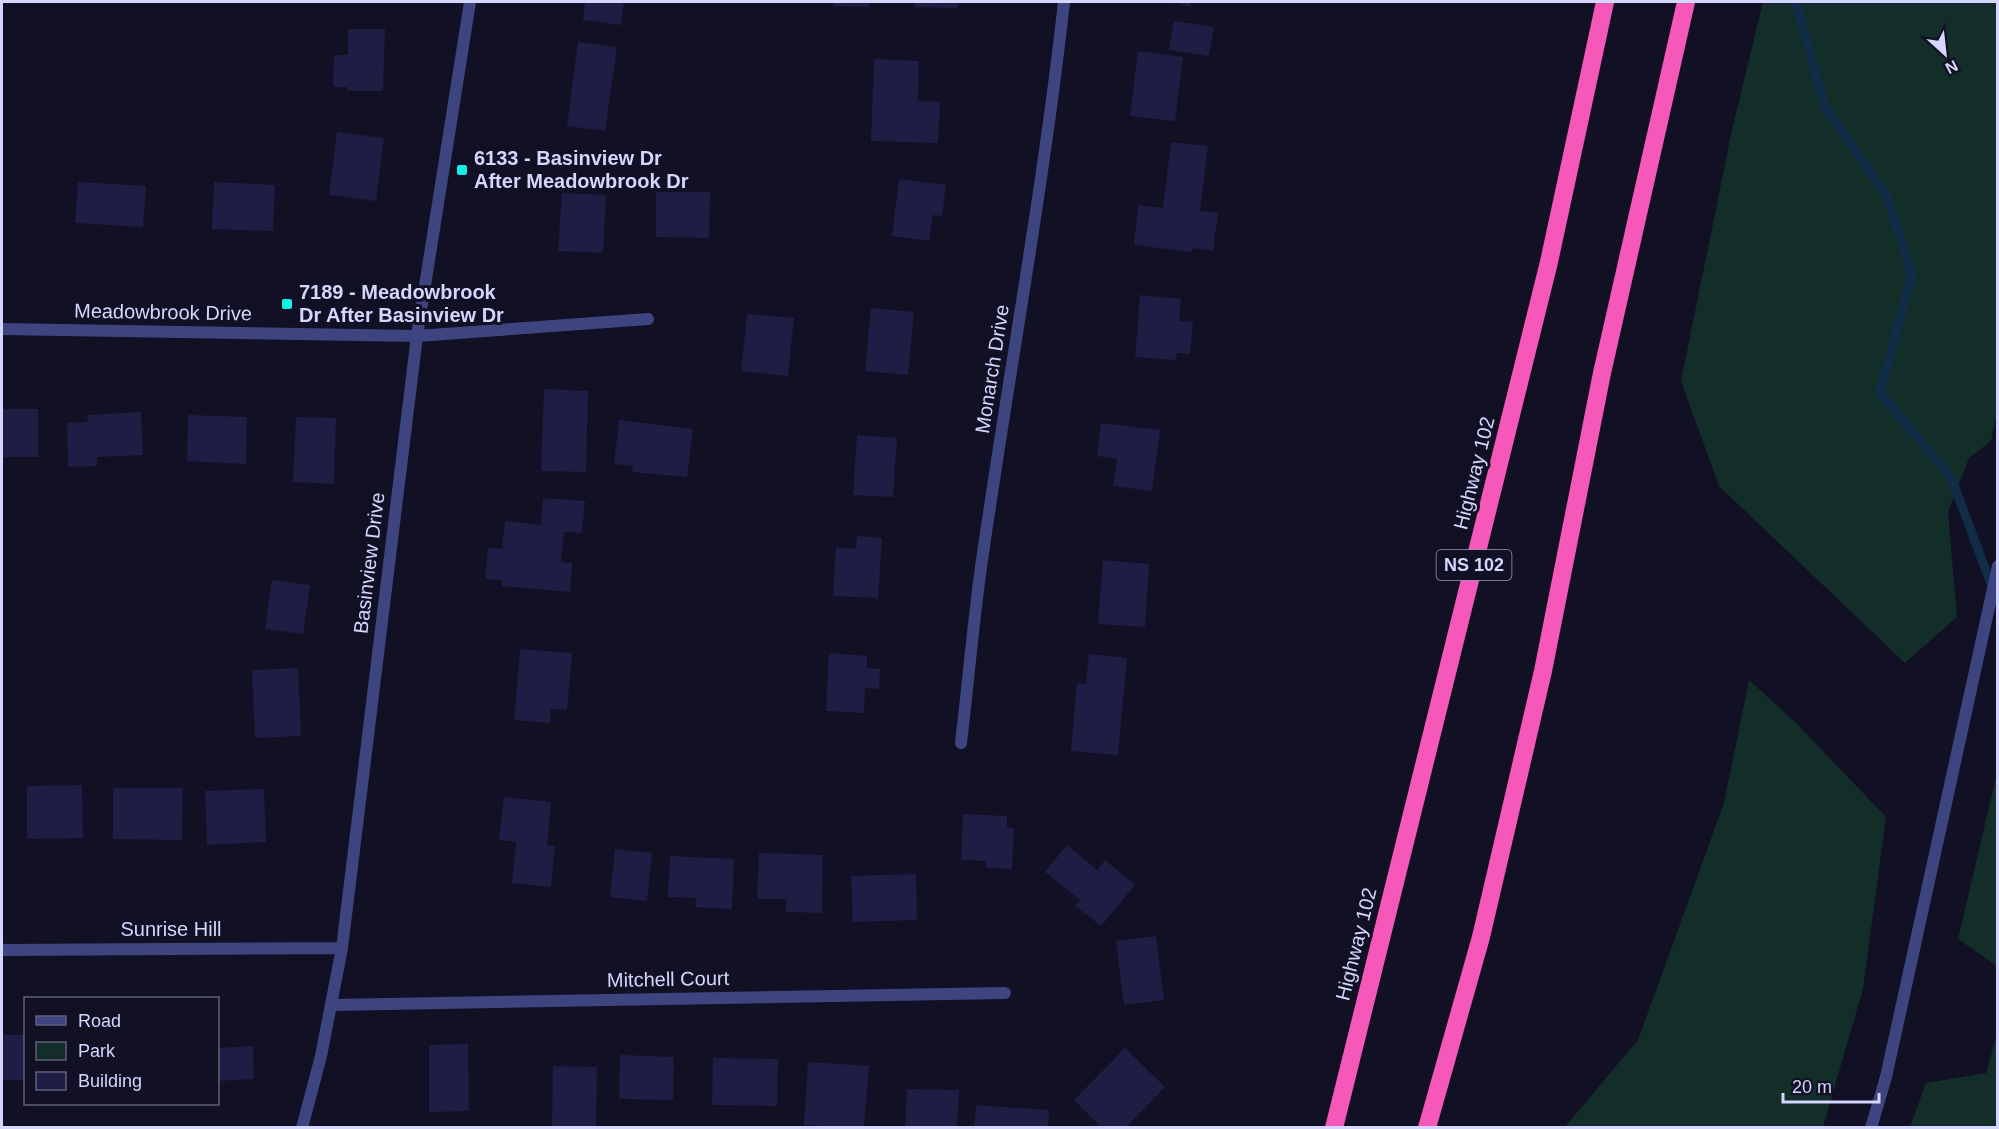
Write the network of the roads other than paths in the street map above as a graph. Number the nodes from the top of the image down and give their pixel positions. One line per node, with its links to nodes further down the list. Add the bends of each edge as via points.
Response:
1 (470, 2): 7 (street, Basinview Drive)
2 (1064, 2): 9 (street, Monarch Drive, via 1034,236 981,568)
3 (1605, 2): 15 (highway, Highway 102 / NS 102, via 1549,262)
4 (1686, 2): 16 (highway, via 1602,373 1540,683 1481,937)
5 (648, 319): 7 (street, Meadowbrook Drive)
6 (2, 329): 7 (street, Meadowbrook Drive)
7 (417, 336): 10 (street, Basinview Drive)
8 (1998, 566): 17 (street, via 1886,1077)
9 (961, 743)
10 (342, 948): 11 (street, Sunrise Hill); 13 (street, Basinview Drive)
11 (2, 950)
12 (1005, 993): 13 (street, Mitchell Court)
13 (332, 1005): 14 (street, Basinview Drive)
14 (302, 1128)
15 (1334, 1128)
16 (1426, 1128)
17 (1871, 1128)

